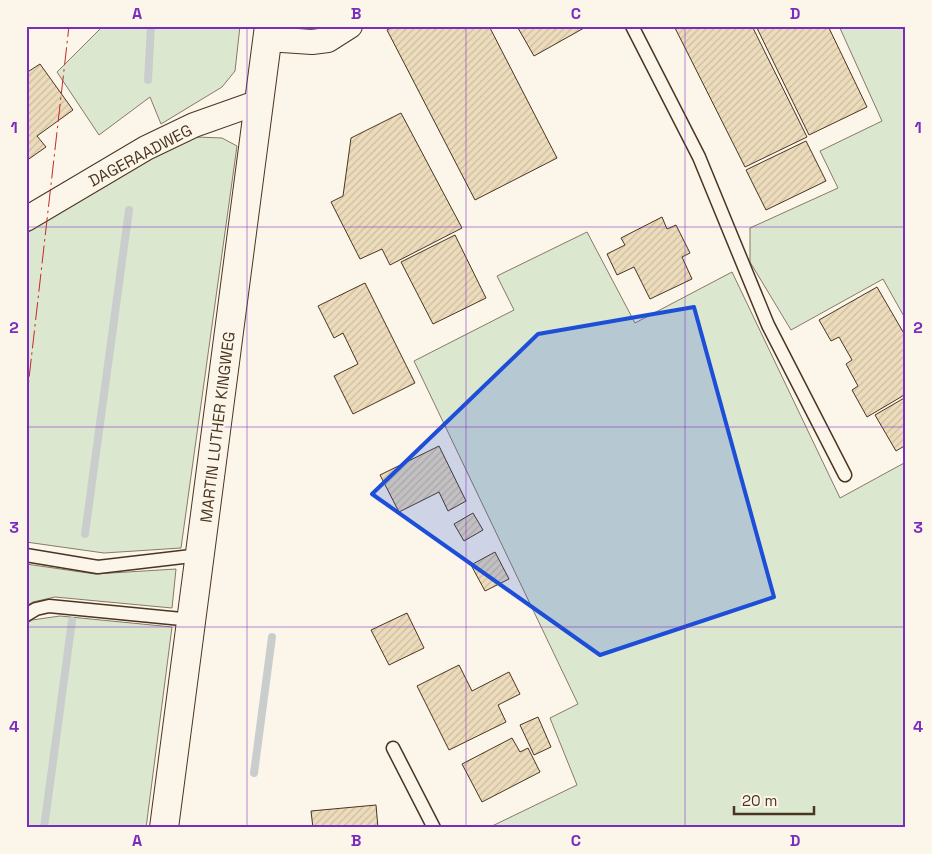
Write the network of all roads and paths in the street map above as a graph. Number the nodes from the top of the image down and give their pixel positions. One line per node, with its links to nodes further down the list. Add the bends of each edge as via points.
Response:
1 (350, 26): 3 (street, via 328,40 312,42)
2 (632, 26): 6 (lane, via 699,156 768,325)
3 (268, 32): 4 (main road, MARTIN LUTHER KINGWEG)
4 (259, 102): 5 (street, DAGERAADWEG, via 194,125 146,148); 8 (main road, MARTIN LUTHER KINGWEG)
5 (26, 219)
6 (845, 474)
7 (26, 555): 8 (lane, via 98,567)
8 (200, 555): 10 (main road, MARTIN LUTHER KINGWEG)
9 (26, 615): 10 (lane, via 49,606)
10 (192, 620): 12 (main road, MARTIN LUTHER KINGWEG)
11 (393, 748): 13 (lane)
12 (164, 828)
13 (434, 828)

